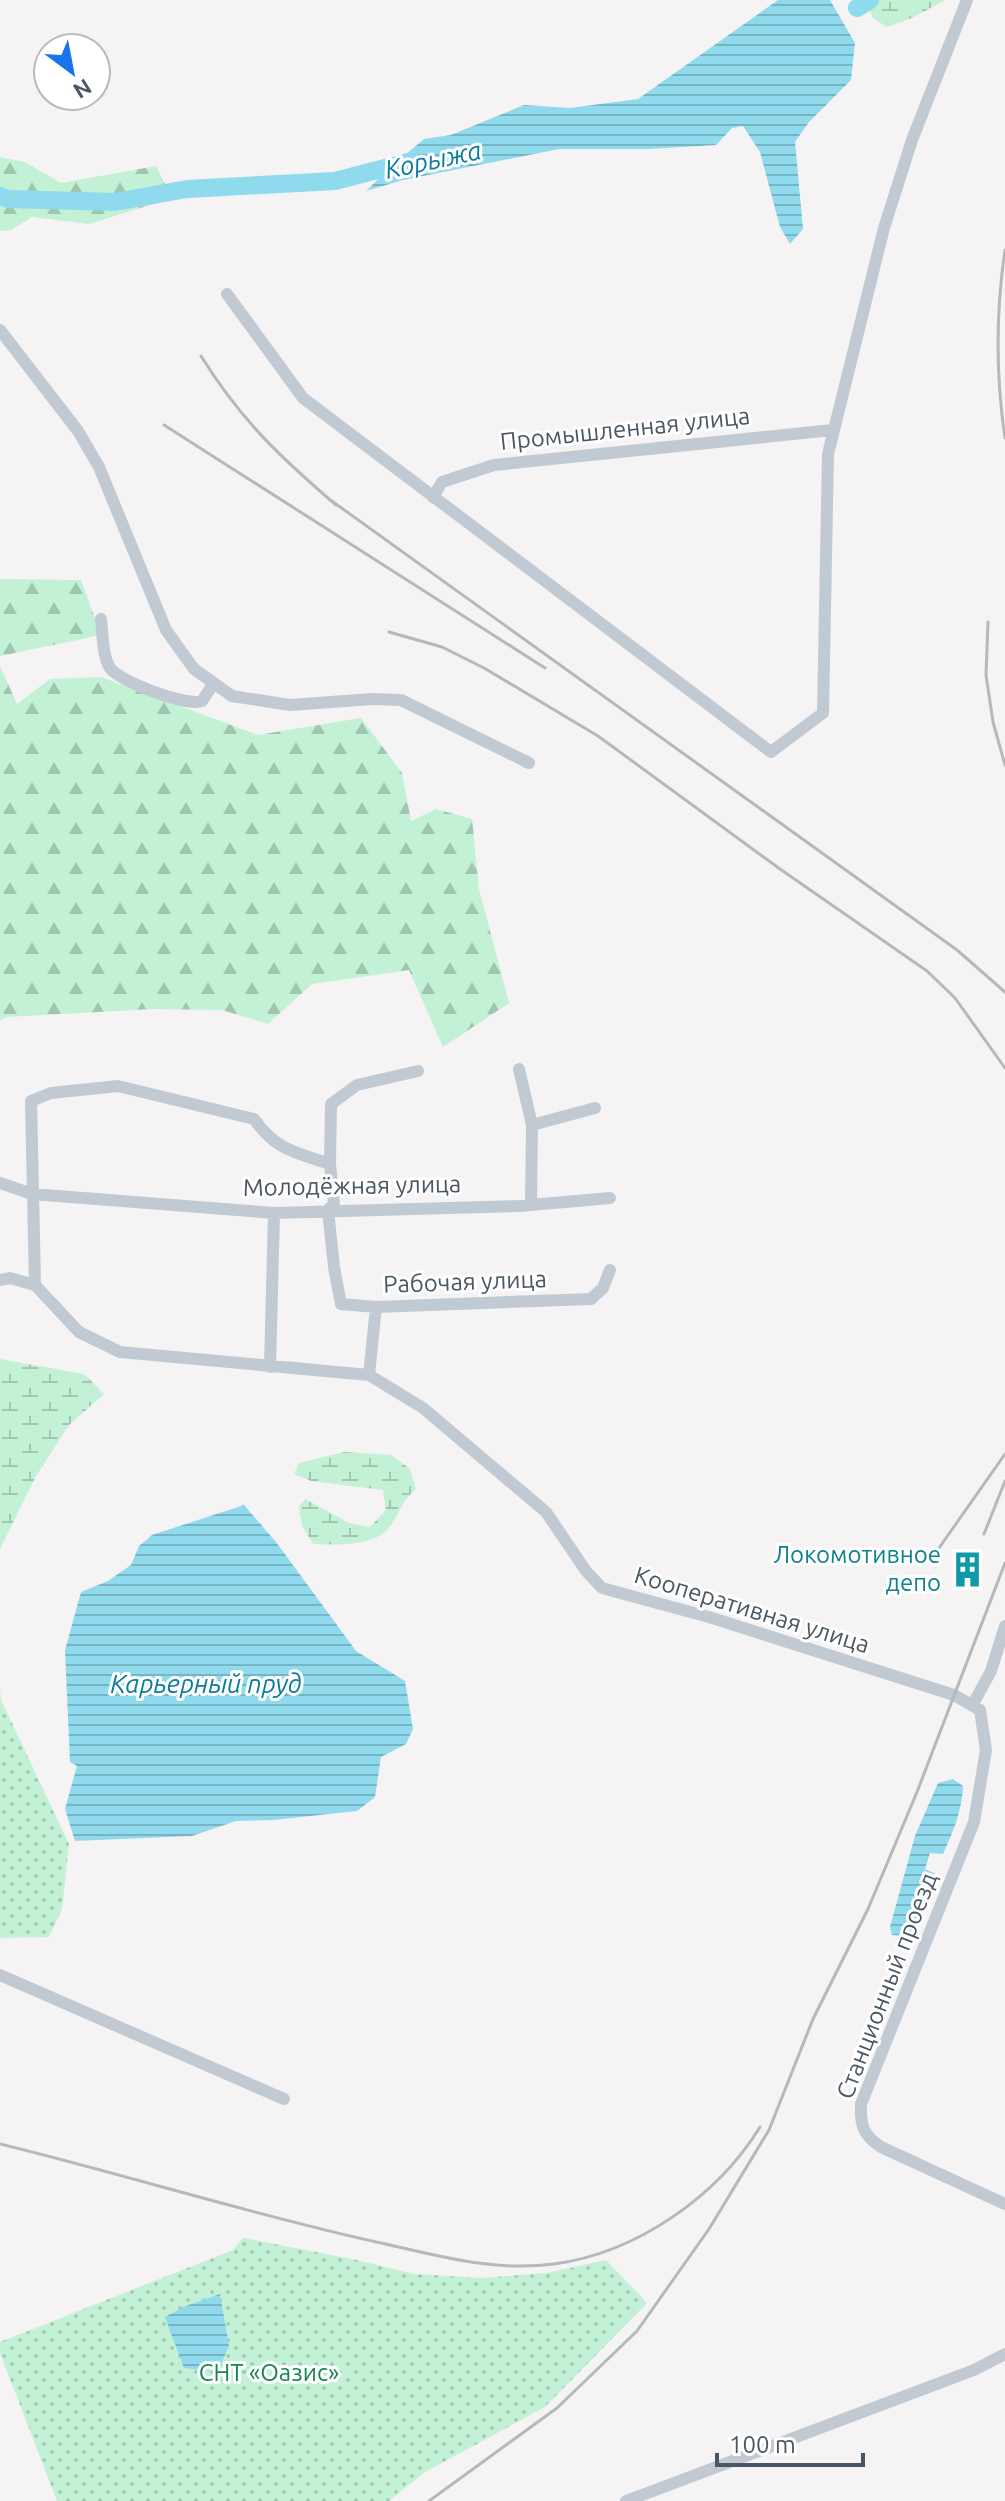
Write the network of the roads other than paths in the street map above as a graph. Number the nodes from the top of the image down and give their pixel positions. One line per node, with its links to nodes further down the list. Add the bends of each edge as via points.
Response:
1 (967, 0): 4 (street, via 884,228)
2 (227, 294): 5 (street, via 303,398)
3 (0, 330): 7 (street, via 85,443 166,630 194,669)
4 (833, 430): 5 (street, Промышленная улица, via 494,465 442,482); 5 (street, via 828,454 823,713 771,752)
5 (433, 497)
6 (101, 619): 7 (street, via 107,660 116,675 186,703 202,701)
7 (214, 683): 8 (street, via 232,696 290,705 401,700)
8 (529, 763)
9 (519, 1069): 12 (street)
10 (418, 1071): 13 (street, via 357,1085 331,1104)
11 (595, 1108): 12 (street)
12 (532, 1125): 17 (street)
13 (330, 1164): 15 (street, via 281,1148 254,1119 118,1086 51,1093 31,1101); 18 (street, via 334,1204)
14 (0, 1183): 15 (street, Молодёжная улица)
15 (32, 1194): 19 (street, Молодёжная улица); 22 (street)
16 (610, 1198): 17 (street, Молодёжная улица)
17 (531, 1203): 18 (street, Молодёжная улица)
18 (328, 1210): 19 (street, Молодёжная улица); 23 (street, Рабочая улица, via 341,1304)
19 (274, 1213): 24 (street)
20 (610, 1270): 23 (street, Рабочая улица, via 603,1288 591,1299)
21 (0, 1280): 22 (street)
22 (35, 1285): 24 (street, Кооперативная улица, via 79,1332 120,1352)
23 (376, 1307): 25 (street)
24 (270, 1367): 25 (street, Кооперативная улица)
25 (369, 1375): 27 (street, Кооперативная улица, via 423,1408 546,1512 602,1588 737,1626)
26 (1005, 1626): 27 (street, via 991,1671)
27 (973, 1704): 30 (street, Станционный проезд, via 983,1716 986,1750 974,1822 861,2104 860,2122 867,2138 881,2147)
28 (0, 1975): 29 (street)
29 (284, 2099)
30 (1005, 2204)
31 (1005, 2354): 32 (street)
32 (658, 2495): 33 (street)
33 (626, 2501)

